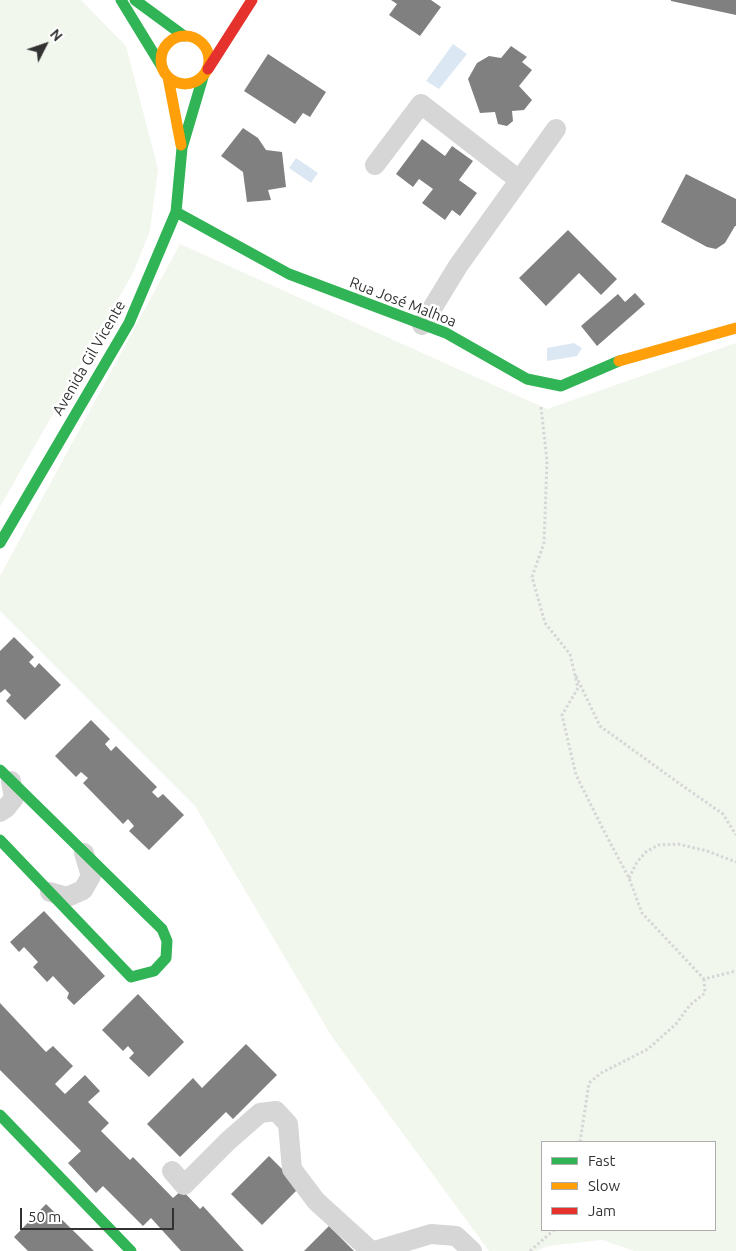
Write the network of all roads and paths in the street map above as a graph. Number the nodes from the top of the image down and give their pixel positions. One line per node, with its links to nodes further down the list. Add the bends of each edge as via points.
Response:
1 (121, 0): 7 (street)
2 (135, 0): 6 (street)
3 (252, 0): 4 (street); 8 (street)
4 (225, 21)
5 (208, 31): 6 (street)
6 (188, 36): 7 (street, via 166,46); 8 (street, via 205,46 210,61)
7 (162, 67): 9 (street)
8 (205, 73): 9 (street, via 189,84); 11 (street)
9 (168, 77): 11 (street)
10 (556, 129): 13 (street)
11 (182, 148): 14 (street, Avenida Gil Vicente)
12 (375, 165): 13 (street, via 420,104)
13 (519, 180): 15 (street, via 458,266)
14 (176, 212): 15 (street, Rua José Malhoa, via 289,274); 18 (street, Avenida Gil Vicente, via 129,322)
15 (422, 325): 17 (street, Rua José Malhoa, via 446,333 527,379)
16 (736, 328): 17 (street, Rua José Malhoa, via 611,363 561,386)
17 (538, 382): 19 (path, via 546,470 544,543 532,577 546,623 570,654)
18 (0, 543)
19 (574, 671): 22 (path, via 600,726 723,814); 26 (path, via 578,688 562,715 576,775)
20 (5, 776): 21 (street, via 14,798); 24 (street)
21 (0, 812)
22 (736, 835)
23 (0, 840): 27 (street)
24 (84, 854): 27 (street, via 91,876 82,890 67,897); 27 (street, via 162,929 167,941 166,958 154,971 131,977)
25 (736, 862): 26 (path, via 678,844 658,845 646,852)
26 (629, 878): 29 (path, via 642,913)
27 (50, 892)
28 (736, 971): 29 (path)
29 (704, 979): 31 (path, via 705,993 690,1005 676,1024 648,1049 601,1073 589,1083)
30 (0, 1115): 34 (street)
31 (580, 1141)
32 (172, 1171): 35 (street, via 184,1185 260,1113 276,1111 288,1124 292,1169 316,1201)
33 (553, 1231): 37 (path)
34 (131, 1251)
35 (372, 1251): 36 (street, via 431,1234 456,1236)
36 (472, 1251)
37 (530, 1251)

